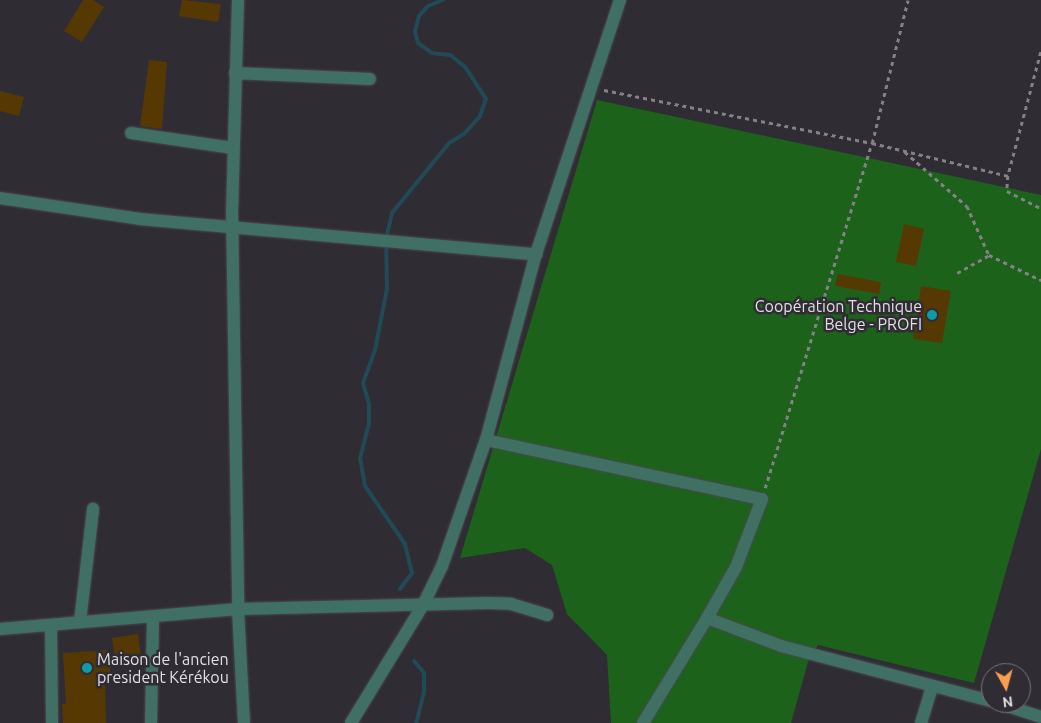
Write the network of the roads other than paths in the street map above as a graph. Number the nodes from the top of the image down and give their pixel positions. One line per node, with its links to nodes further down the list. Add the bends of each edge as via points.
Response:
1 (238, 0): 3 (street)
2 (620, 0): 9 (street)
3 (235, 73): 4 (street); 6 (street)
4 (370, 79)
5 (131, 133): 6 (street)
6 (232, 148): 8 (street)
7 (0, 198): 8 (street, via 140,219)
8 (233, 227): 9 (street); 13 (street)
9 (536, 254): 10 (street)
10 (486, 440): 12 (street, via 442,566); 16 (street, via 762,499 736,567)
11 (93, 509): 17 (street)
12 (423, 605): 13 (street); 14 (street, via 511,604); 27 (street)
13 (238, 610): 15 (street); 26 (street)
14 (547, 615)
15 (153, 617): 17 (street); 25 (street)
16 (707, 618): 20 (street, via 781,646); 28 (street)
17 (80, 622): 18 (street)
18 (51, 625): 19 (street); 24 (street)
19 (0, 629)
20 (932, 686): 21 (street); 29 (street)
21 (981, 698)
22 (1029, 713): 23 (street)
23 (1041, 717)
24 (52, 723)
25 (151, 723)
26 (244, 723)
27 (352, 723)
28 (643, 723)
29 (921, 723)

